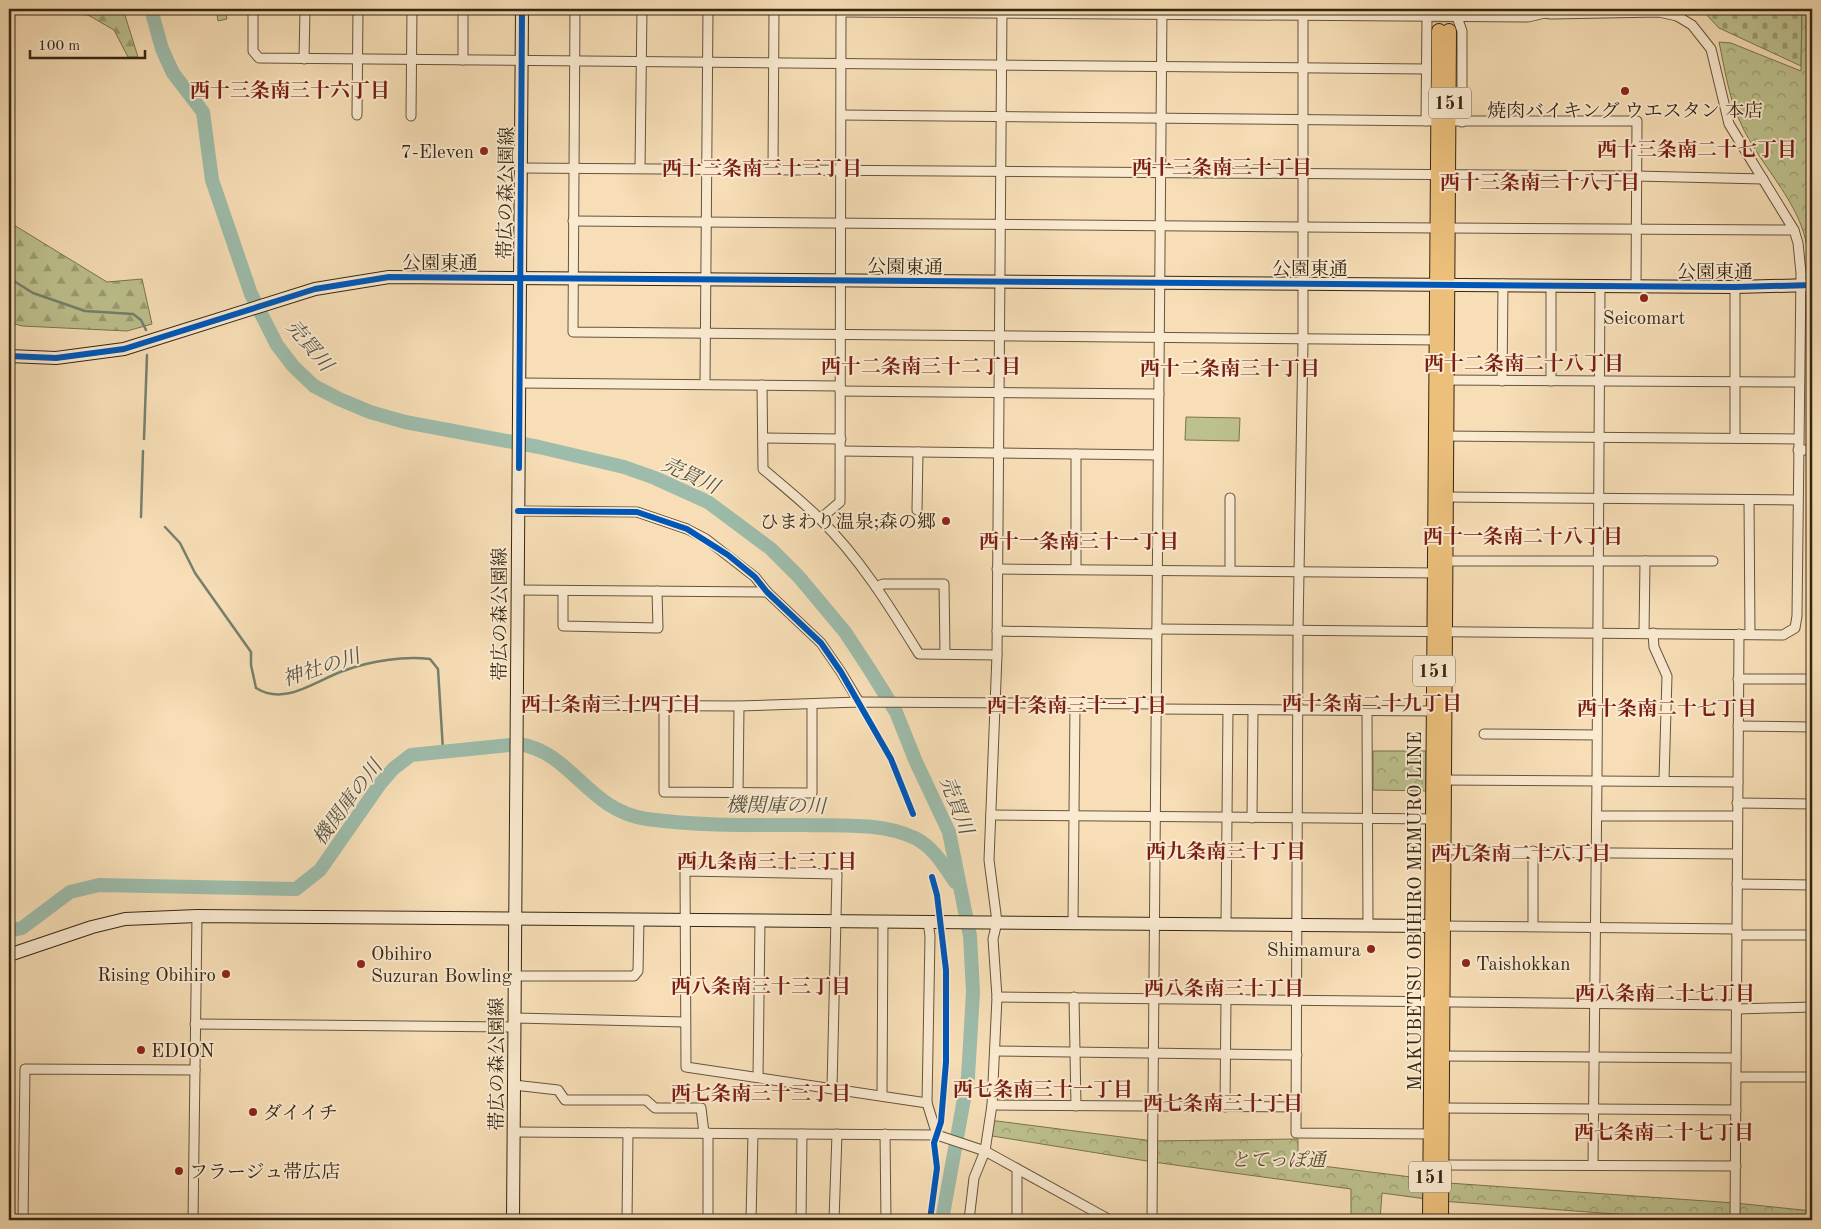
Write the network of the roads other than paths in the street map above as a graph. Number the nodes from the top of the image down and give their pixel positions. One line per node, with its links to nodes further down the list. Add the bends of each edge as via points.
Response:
1 (253, 9): 21 (street, via 253,51 259,58)
2 (305, 9): 21 (street)
3 (358, 9): 22 (street)
4 (412, 9): 23 (street)
5 (463, 9): 24 (street)
6 (522, 9): 25 (street, 帯広の森公園線)
7 (575, 9): 27 (street)
8 (642, 9): 26 (street)
9 (708, 9): 28 (street)
10 (774, 9): 29 (street)
11 (1686, 9): 18 (street)
12 (841, 10): 13 (street); 30 (street)
13 (1002, 10): 15 (street); 31 (street)
14 (1543, 11): 17 (street, via 1528,17); 18 (street, via 1659,12)
15 (1162, 12): 16 (street); 32 (street)
16 (1303, 12): 19 (street); 33 (street)
17 (1457, 13): 19 (street); 41 (street, via 1462,31)
18 (1677, 16): 53 (street, via 1692,24 1712,50 1729,124)
19 (1427, 17): 34 (street)
20 (1444, 31): 41 (main road, MAKUBETSU OBIHIRO MEMURO LINE / 151)
21 (304, 59): 22 (street)
22 (357, 59): 23 (street); 35 (street)
23 (412, 60): 24 (street); 37 (street)
24 (463, 60): 25 (street)
25 (521, 61): 27 (street); 43 (street, 帯広の森公園線)
26 (641, 61): 27 (street); 28 (street); 44 (street)
27 (574, 62): 42 (street)
28 (708, 62): 29 (street); 45 (street)
29 (773, 63): 30 (street); 46 (street)
30 (841, 64): 31 (street); 36 (street)
31 (1000, 66): 32 (street); 38 (street)
32 (1162, 66): 33 (street); 39 (street)
33 (1303, 66): 34 (street); 40 (street)
34 (1426, 69): 41 (street)
35 (357, 115)
36 (841, 115): 38 (street); 47 (street)
37 (411, 116)
38 (1000, 117): 39 (street); 48 (street)
39 (1161, 119): 40 (street); 49 (street)
40 (1302, 120): 41 (street); 50 (street)
41 (1444, 121): 51 (main road, MAKUBETSU OBIHIRO MEMURO LINE / 151); 52 (street, via 1637,122)
42 (573, 167): 43 (street); 44 (street); 54 (street)
43 (521, 168): 63 (street, 帯広の森公園線)
44 (640, 168): 45 (street)
45 (707, 169): 46 (street); 55 (street)
46 (773, 169): 47 (street)
47 (841, 170): 48 (street); 56 (street)
48 (1000, 170): 49 (street); 57 (street)
49 (1160, 172): 50 (street); 58 (street)
50 (1302, 173): 51 (street); 59 (street)
51 (1444, 175): 52 (street); 60 (main road, MAKUBETSU OBIHIRO MEMURO LINE / 151)
52 (1636, 176): 53 (street); 61 (street)
53 (1763, 179): 62 (street)
54 (573, 222): 55 (street); 64 (street)
55 (706, 222): 56 (street); 65 (street)
56 (840, 224): 57 (street); 66 (street)
57 (999, 224): 58 (street); 67 (street)
58 (1160, 226): 59 (street); 68 (street)
59 (1302, 227): 60 (street); 69 (street)
60 (1443, 228): 61 (street); 70 (main road, MAKUBETSU OBIHIRO MEMURO LINE / 151)
61 (1636, 229): 62 (street); 74 (street)
62 (1794, 230): 75 (street)
63 (520, 278): 64 (street, 公園東通); 83 (street, 公園東通, via 389,277 322,287 144,344 56,358); 88 (street, 帯広の森公園線)
64 (573, 278): 65 (street, 公園東通); 77 (street, via 574,332)
65 (705, 279): 66 (street, 公園東通); 77 (street)
66 (840, 280): 67 (street, 公園東通); 78 (street)
67 (998, 282): 68 (street, 公園東通); 79 (street)
68 (1159, 282): 69 (street, 公園東通); 80 (street)
69 (1302, 283): 70 (street, 公園東通); 81 (street)
70 (1442, 284): 71 (street, 公園東通); 82 (main road, MAKUBETSU OBIHIRO MEMURO LINE / 151)
71 (1503, 284): 72 (street, 公園東通); 85 (street)
72 (1551, 285): 73 (street, 公園東通); 86 (street)
73 (1600, 285): 74 (street, 公園東通); 87 (street)
74 (1636, 286): 76 (street, 公園東通)
75 (1806, 286): 76 (street, 公園東通); 90 (street)
76 (1735, 287): 89 (street)
77 (706, 333): 78 (street); 91 (street)
78 (840, 335): 79 (street); 93 (street)
79 (1000, 336): 80 (street); 94 (street)
80 (1159, 338): 81 (street); 95 (street)
81 (1303, 340): 82 (street); 125 (street)
82 (1442, 340): 84 (main road, MAKUBETSU OBIHIRO MEMURO LINE / 151)
83 (9, 356)
84 (1441, 380): 85 (street); 96 (main road, MAKUBETSU OBIHIRO MEMURO LINE / 151)
85 (1502, 381): 86 (street)
86 (1551, 381): 87 (street)
87 (1600, 381): 89 (street); 97 (street)
88 (520, 382): 91 (street); 115 (street, 帯広の森公園線)
89 (1734, 382): 90 (street); 99 (street)
90 (1799, 382): 101 (street)
91 (705, 383): 92 (street)
92 (762, 384): 93 (street); 98 (street)
93 (840, 389): 94 (street); 100 (street)
94 (1000, 393): 95 (street); 106 (street)
95 (1158, 394): 108 (street)
96 (1441, 436): 97 (street); 109 (main road, MAKUBETSU OBIHIRO MEMURO LINE / 151); 120 (main road, MAKUBETSU OBIHIRO MEMURO LINE / 151)
97 (1600, 437): 99 (street); 110 (street)
98 (763, 438): 100 (street); 116 (street, via 763,468)
99 (1735, 438): 101 (street)
100 (841, 439): 104 (street)
101 (1798, 439): 102 (street)
102 (1798, 450): 103 (street); 113 (street)
103 (1812, 450)
104 (841, 451): 105 (street); 116 (street, via 840,502)
105 (918, 452): 106 (street); 114 (street)
106 (998, 453): 107 (street); 121 (street)
107 (1076, 454): 108 (street); 122 (street)
108 (1158, 455): 123 (street)
109 (1446, 497): 110 (street); 120 (main road, MAKUBETSU OBIHIRO MEMURO LINE / 151)
110 (1599, 497): 112 (street); 117 (street)
111 (1230, 498): 124 (street)
112 (1749, 500): 113 (street); 138 (street)
113 (1798, 500): 138 (street, via 1795,628 1783,635)
114 (917, 510)
115 (518, 511): 127 (street, 帯広の森公園線); 130 (street, via 637,512 706,539 755,576)
116 (820, 519): 126 (street)
117 (1598, 560): 118 (street); 120 (street); 135 (street)
118 (1645, 561): 119 (street); 136 (street)
119 (1713, 561)
120 (1440, 567): 125 (street); 134 (main road, MAKUBETSU OBIHIRO MEMURO LINE / 151)
121 (997, 569): 122 (street); 132 (street)
122 (1076, 569): 123 (street)
123 (1157, 569): 124 (street); 133 (street)
124 (1230, 570): 125 (street)
125 (1300, 571): 131 (street)
126 (876, 587): 139 (street, via 919,654); 139 (street, via 883,584 944,584)
127 (518, 590): 128 (street); 147 (street, 帯広の森公園線)
128 (563, 591): 129 (street); 129 (street, via 563,626 658,628)
129 (658, 591): 130 (street)
130 (767, 592): 143 (street, via 820,643)
131 (1298, 630): 133 (street); 134 (street); 153 (street)
132 (997, 631): 133 (street); 140 (street)
133 (1157, 631): 150 (street)
134 (1440, 631): 135 (street); 154 (main road, MAKUBETSU OBIHIRO MEMURO LINE / 151)
135 (1597, 632): 136 (street); 159 (street)
136 (1648, 633): 137 (street); 162 (street, via 1666,676)
137 (1739, 634): 138 (street); 141 (street)
138 (1750, 634)
139 (945, 654): 140 (street)
140 (997, 655): 144 (street)
141 (1738, 679): 142 (street); 156 (street)
142 (1812, 679)
143 (861, 703): 144 (street); 145 (street)
144 (996, 703): 146 (street); 167 (street)
145 (812, 704): 149 (street); 164 (street, via 812,794)
146 (1076, 704): 150 (street); 168 (street)
147 (517, 705): 148 (street); 185 (street, 帯広の森公園線)
148 (664, 706): 149 (street); 164 (street, via 664,792)
149 (739, 706): 164 (street)
150 (1157, 707): 151 (street); 171 (street)
151 (1228, 710): 152 (street); 172 (street)
152 (1253, 710): 153 (street); 173 (street)
153 (1298, 711): 155 (street); 174 (street)
154 (1440, 711): 155 (street); 161 (main road, MAKUBETSU OBIHIRO MEMURO LINE / 151)
155 (1367, 712): 175 (street)
156 (1738, 726): 157 (street); 163 (street)
157 (1812, 727)
158 (1484, 734): 159 (street)
159 (1597, 735): 160 (street)
160 (1597, 779): 161 (street); 162 (street); 169 (street)
161 (1439, 780): 176 (main road, MAKUBETSU OBIHIRO MEMURO LINE / 151)
162 (1664, 780): 163 (street)
163 (1738, 782): 165 (street)
164 (738, 794)
165 (1737, 803): 166 (street); 170 (street)
166 (1812, 804)
167 (991, 815): 168 (street); 191 (street)
168 (1075, 815): 171 (street); 192 (street)
169 (1597, 816): 170 (street); 179 (street)
170 (1737, 816): 180 (street)
171 (1156, 817): 172 (street); 193 (street)
172 (1228, 818): 173 (street); 194 (street)
173 (1252, 818): 174 (street)
174 (1297, 818): 175 (street); 195 (street)
175 (1368, 818): 176 (street); 196 (street)
176 (1439, 819): 177 (main road, MAKUBETSU OBIHIRO MEMURO LINE / 151)
177 (1439, 848): 178 (street, via 1483,852); 197 (main road, MAKUBETSU OBIHIRO MEMURO LINE / 151)
178 (1533, 851): 179 (street); 198 (street)
179 (1597, 852): 180 (street); 199 (street)
180 (1737, 854): 181 (street)
181 (1737, 884): 182 (street); 200 (street)
182 (1812, 885)
183 (197, 916): 185 (street); 202 (street, via 125,919); 215 (street)
184 (639, 918): 185 (street); 186 (street); 203 (street, via 638,971 634,976)
185 (516, 919): 203 (street, 帯広の森公園線)
186 (685, 919): 187 (street); 188 (street, via 685,871 837,874); 213 (street)
187 (760, 921): 188 (street); 225 (street)
188 (835, 922): 189 (street); 229 (street)
189 (883, 922): 190 (street); 230 (street)
190 (933, 922): 191 (street); 231 (street, via 930,936)
191 (992, 922): 192 (street); 204 (street)
192 (1073, 923): 193 (street)
193 (1154, 924): 194 (street); 206 (street)
194 (1226, 924): 195 (street)
195 (1297, 925): 196 (street); 208 (street)
196 (1368, 925): 197 (street)
197 (1438, 926): 198 (street); 209 (main road, MAKUBETSU OBIHIRO MEMURO LINE / 151)
198 (1533, 926): 199 (street)
199 (1595, 927): 200 (street); 210 (street)
200 (1737, 932): 201 (street); 211 (street)
201 (1812, 936)
202 (9, 955)
203 (515, 976): 214 (street, 帯広の森公園線)
204 (997, 997): 205 (street); 216 (street)
205 (1074, 997): 206 (street); 217 (street)
206 (1154, 998): 207 (street); 218 (street)
207 (1226, 999): 208 (street); 219 (street)
208 (1297, 1000): 209 (street); 220 (street)
209 (1437, 1001): 210 (street); 221 (main road, MAKUBETSU OBIHIRO MEMURO LINE / 151); 247 (main road, MAKUBETSU OBIHIRO MEMURO LINE / 151)
210 (1595, 1002): 211 (street); 222 (street)
211 (1736, 1007): 212 (street); 223 (street)
212 (1812, 1007)
213 (686, 1022): 214 (street); 225 (street, via 686,1067)
214 (515, 1023): 215 (street); 228 (street, 帯広の森公園線)
215 (195, 1024): 224 (street)
216 (995, 1051): 217 (street); 232 (street)
217 (1075, 1053): 218 (street); 233 (street)
218 (1154, 1053): 219 (street); 234 (street)
219 (1226, 1054): 220 (street); 235 (street)
220 (1297, 1055): 236 (street)
221 (1443, 1056): 222 (street); 237 (main road, MAKUBETSU OBIHIRO MEMURO LINE / 151)
222 (1593, 1056): 223 (street); 238 (street)
223 (1736, 1058): 226 (street)
224 (195, 1070): 254 (street, via 25,1069); 255 (street)
225 (758, 1077): 229 (street)
226 (1736, 1077): 227 (street); 239 (street)
227 (1812, 1077)
228 (514, 1085): 240 (street, 帯広の森公園線); 242 (street, via 558,1090 565,1100 646,1100 655,1108 702,1108)
229 (832, 1088): 230 (street)
230 (882, 1096): 231 (street)
231 (927, 1103): 248 (street)
232 (992, 1105): 233 (street); 249 (street)
233 (1076, 1106): 234 (street)
234 (1153, 1106): 235 (street); 266 (street)
235 (1225, 1107): 236 (street)
236 (1296, 1107): 247 (street, via 1296,1133)
237 (1442, 1108): 238 (street); 247 (main road, MAKUBETSU OBIHIRO MEMURO LINE / 151)
238 (1593, 1109): 239 (street); 250 (street)
239 (1736, 1110): 252 (street)
240 (514, 1132): 241 (street); 256 (street, 帯広の森公園線)
241 (628, 1133): 242 (street); 257 (street)
242 (706, 1133): 243 (street); 258 (street)
243 (753, 1134): 244 (street); 259 (street)
244 (802, 1134): 245 (street); 260 (street)
245 (837, 1134): 246 (street); 261 (street)
246 (885, 1134): 248 (street); 262 (street)
247 (1436, 1134): 251 (main road, MAKUBETSU OBIHIRO MEMURO LINE / 151); 267 (main road, MAKUBETSU OBIHIRO MEMURO LINE / 151)
248 (939, 1136): 249 (street)
249 (982, 1150): 253 (street); 263 (street, via 974,1178)
250 (1593, 1164): 251 (street); 252 (street)
251 (1441, 1165): 268 (main road, MAKUBETSU OBIHIRO MEMURO LINE / 151)
252 (1736, 1166): 269 (street)
253 (1017, 1169): 264 (street); 265 (street)
254 (23, 1220)
255 (193, 1220)
256 (513, 1220)
257 (627, 1220)
258 (708, 1220)
259 (752, 1220)
260 (801, 1220)
261 (834, 1220)
262 (886, 1220)
263 (969, 1220)
264 (1017, 1220)
265 (1110, 1220)
266 (1152, 1220)
267 (1430, 1220)
268 (1441, 1220)
269 (1735, 1220)

